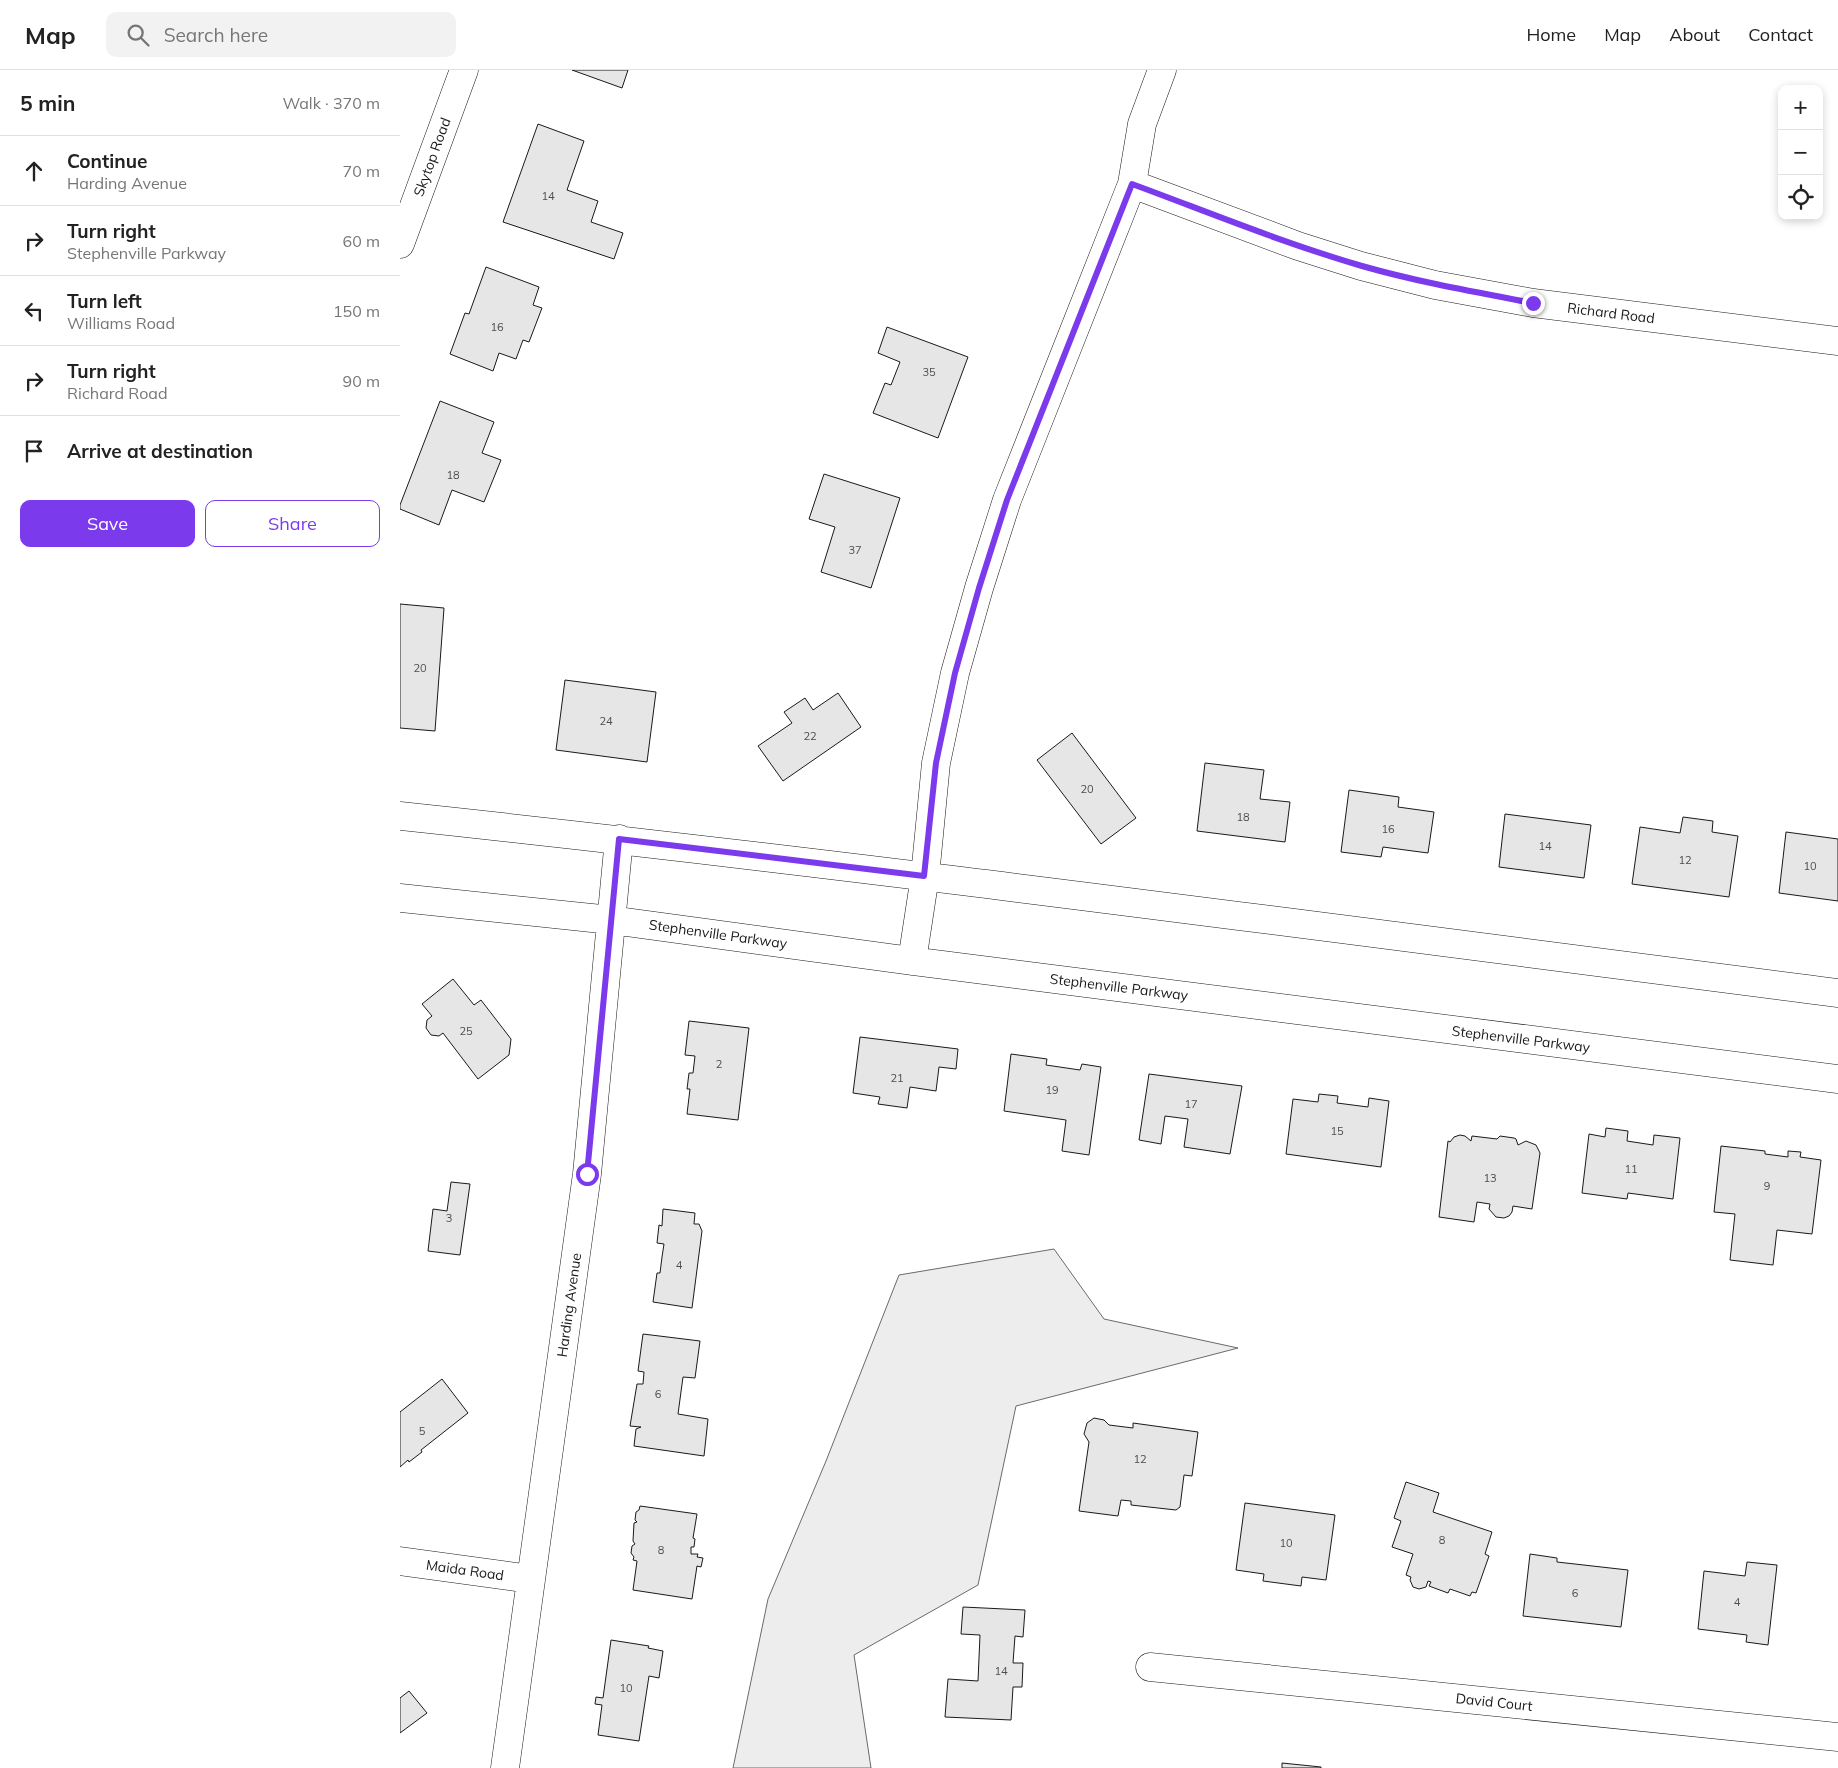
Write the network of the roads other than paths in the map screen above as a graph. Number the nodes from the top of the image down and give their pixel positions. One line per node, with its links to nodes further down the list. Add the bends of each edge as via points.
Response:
1 (464, 70): 4 (street, Skytop Road)
2 (1162, 70): 3 (street, via 1142,124)
3 (1132, 184): 5 (street, Richard Road, via 1298,246 1435,285 1533,303); 8 (street, via 1007,500 979,588 955,673 936,763)
4 (400, 244)
5 (1838, 341)
6 (400, 816): 7 (street)
7 (619, 839): 8 (street); 10 (street, Harding Avenue)
8 (924, 876): 11 (street); 12 (street)
9 (400, 898): 10 (street, Stephenville Parkway)
10 (611, 920): 11 (street, Stephenville Parkway); 15 (street, Harding Avenue, via 587,1174)
11 (912, 960): 13 (street, Stephenville Parkway)
12 (1838, 993)
13 (1838, 1079)
14 (400, 1561): 15 (street, Maida Road)
15 (530, 1579): 18 (street, Harding Avenue)
16 (1150, 1667): 17 (street, David Court)
17 (1838, 1737)
18 (505, 1768)

